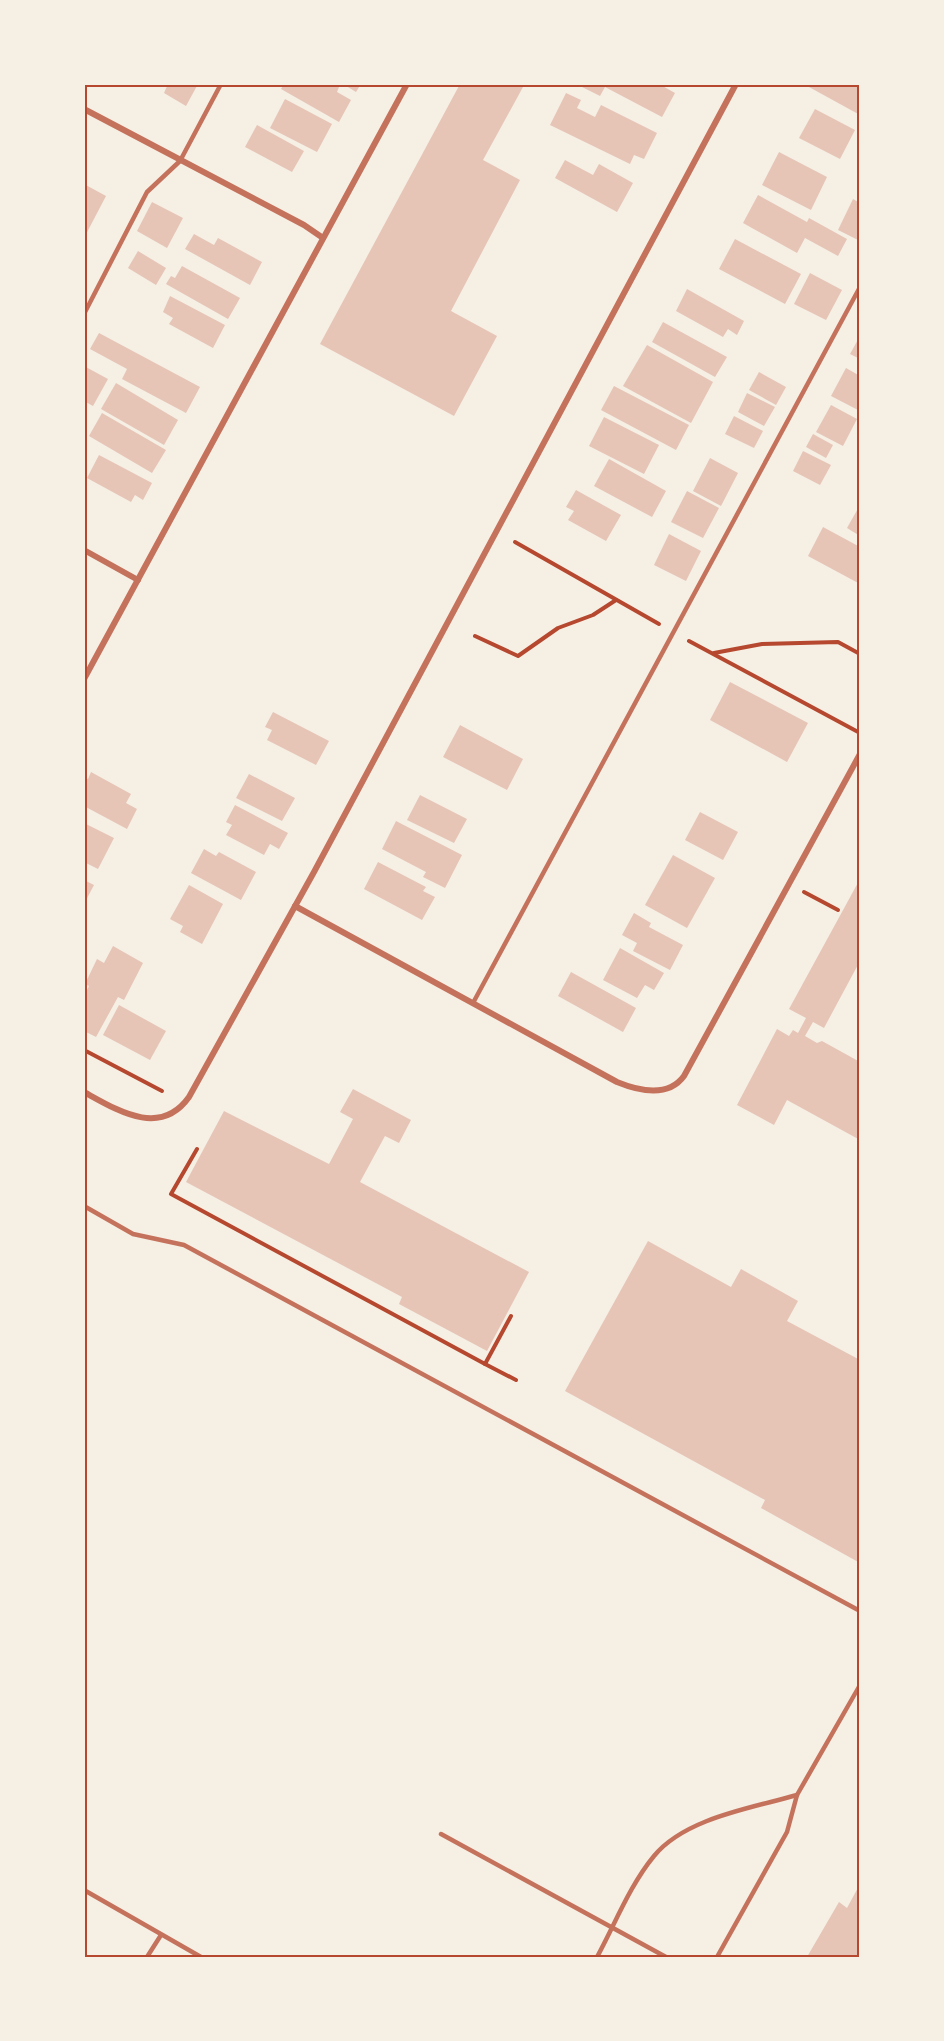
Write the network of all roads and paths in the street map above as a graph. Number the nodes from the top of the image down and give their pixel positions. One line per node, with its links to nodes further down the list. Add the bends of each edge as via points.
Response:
1 (221, 84): 5 (lane)
2 (407, 84): 6 (street)
3 (736, 84): 18 (street)
4 (84, 109): 5 (street)
5 (180, 161): 6 (street); 8 (lane, via 147,192)
6 (323, 238): 10 (street)
7 (860, 287): 20 (lane)
8 (84, 314)
9 (84, 550): 10 (street)
10 (138, 580): 15 (street)
11 (615, 600): 12 (path, via 593,615 558,628 518,656)
12 (475, 636)
13 (714, 653): 14 (path, via 762,644 838,642)
14 (860, 654)
15 (84, 679)
16 (860, 754): 17 (street)
17 (790, 884): 19 (path); 20 (street, via 684,1076 662,1090 617,1083)
18 (296, 906): 20 (street); 23 (street, via 183,1105 174,1113 156,1119 134,1116)
19 (838, 910)
20 (473, 1003)
21 (84, 1050): 22 (path)
22 (162, 1091)
23 (84, 1092)
24 (197, 1149): 27 (path, via 171,1194)
25 (84, 1206): 29 (lane, via 133,1234 184,1245)
26 (511, 1317): 27 (path)
27 (485, 1364): 28 (path)
28 (516, 1380)
29 (860, 1611)
30 (860, 1685): 31 (lane)
31 (797, 1795): 34 (lane, via 711,1820 678,1835 655,1856); 40 (lane, via 787,1832)
32 (441, 1834): 34 (lane)
33 (84, 1890): 35 (lane)
34 (613, 1927): 38 (lane); 39 (lane)
35 (161, 1935): 36 (lane); 37 (lane)
36 (147, 1957)
37 (201, 1957)
38 (597, 1957)
39 (666, 1957)
40 (717, 1957)

